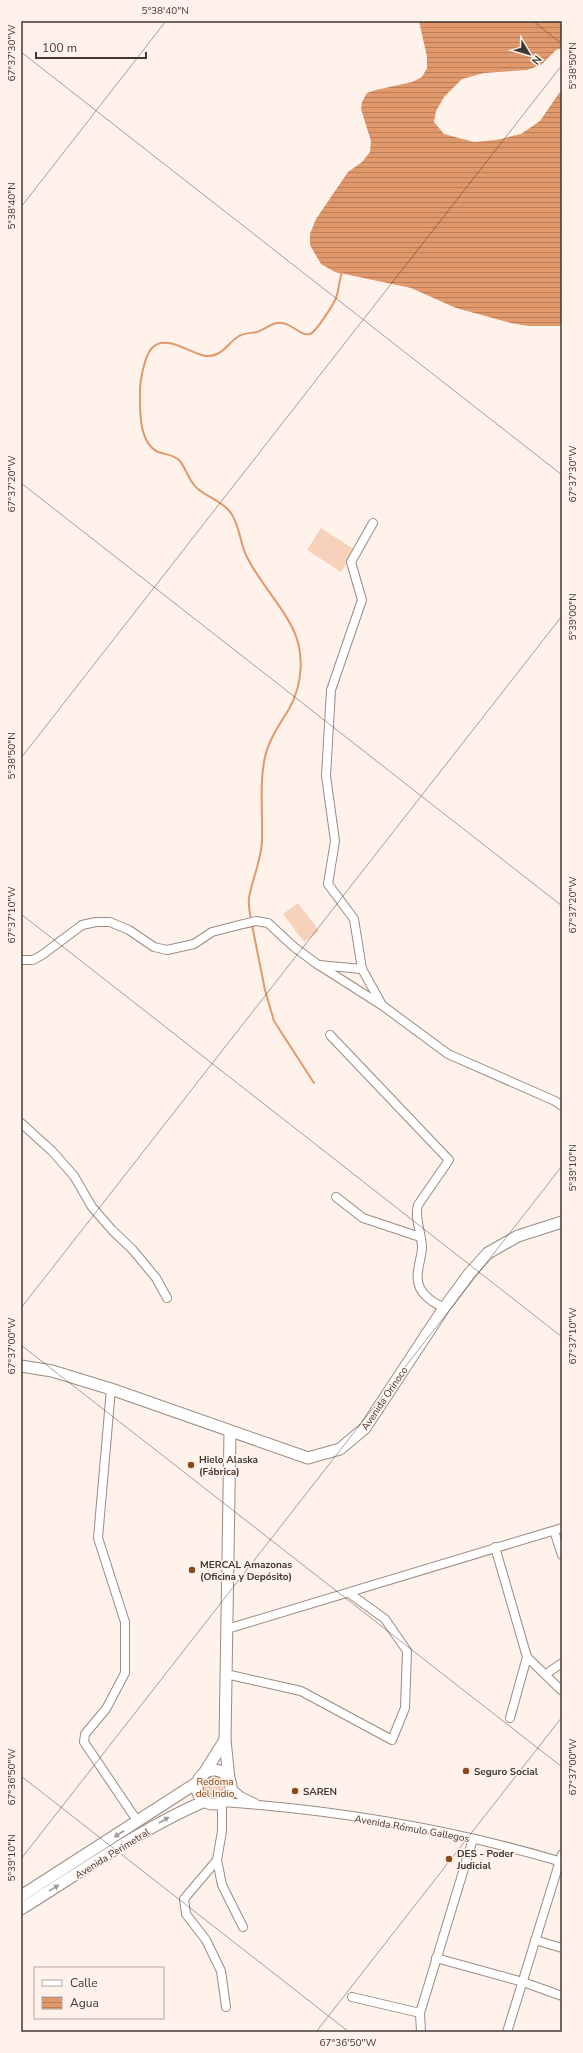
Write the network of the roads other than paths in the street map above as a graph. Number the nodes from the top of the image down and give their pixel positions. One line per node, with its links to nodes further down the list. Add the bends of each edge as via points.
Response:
1 (373, 523): 4 (street, via 351,562 362,600 331,690 326,776 334,841 328,884 354,919)
2 (21, 960): 3 (street, via 32,960 42,955 82,925 110,922 128,930 154,948 167,950 188,945 212,932 256,921 268,924)
3 (317, 964): 4 (street); 5 (street)
4 (362, 969): 5 (street)
5 (383, 1006): 7 (street, via 448,1054)
6 (330, 1035): 11 (street, via 449,1160 418,1205 416,1212)
7 (562, 1106)
8 (21, 1123): 12 (street, via 52,1150 74,1176 92,1207 156,1278)
9 (336, 1197): 11 (street, via 363,1218)
10 (562, 1222): 13 (main road, Avenida Orinoco, via 518,1236 488,1253)
11 (420, 1237): 13 (street, via 422,1247 417,1280 429,1299)
12 (167, 1298)
13 (444, 1308): 16 (main road, Avenida Orinoco, via 365,1428 340,1449 308,1458)
14 (21, 1366): 15 (main road, Avenida Orinoco, via 52,1371)
15 (111, 1389): 16 (main road, Avenida Orinoco); 34 (street, via 98,1538 125,1622 125,1673 106,1709 85,1734 84,1742)
16 (230, 1432): 21 (main road)
17 (558, 1530): 18 (street); 19 (street)
18 (495, 1547): 20 (street); 22 (street)
19 (562, 1555)
20 (349, 1593): 21 (street); 24 (street, via 385,1618 407,1650 405,1708 392,1740 301,1691)
21 (227, 1629): 24 (main road)
22 (527, 1657): 25 (street); 27 (street)
23 (562, 1664): 25 (street)
24 (226, 1674): 28 (main road)
25 (546, 1674): 26 (street)
26 (562, 1690)
27 (510, 1718)
28 (225, 1740): 29 (main road); 30 (main road)
29 (200, 1779): 30 (main road, via 206,1773 216,1770 221,1771); 31 (main road, via 198,1789); 34 (main road, Avenida Perimetral)
30 (230, 1783): 32 (main road, via 228,1796); 33 (street, Avenida Rómulo Gallegos, via 242,1797)
31 (205, 1800): 32 (main road, via 213,1804); 39 (main road, Avenida Perimetral, one-way to 31, via 178,1812)
32 (222, 1802): 33 (street, Avenida Rómulo Gallegos); 37 (street, via 222,1831)
33 (259, 1805): 35 (street, Avenida Rómulo Gallegos, via 375,1821)
34 (138, 1822): 38 (main road, Avenida Perimetral, one-way to 38)
35 (473, 1839): 36 (street, Avenida Rómulo Gallegos); 43 (street)
36 (561, 1859): 41 (street)
37 (217, 1860): 40 (street, via 222,1886); 47 (street, via 184,1899 186,1914 206,1940 221,1971)
38 (21, 1896)
39 (21, 1909)
40 (242, 1927)
41 (535, 1940): 42 (street); 44 (street)
42 (562, 1948)
43 (436, 1958): 44 (street); 48 (street)
44 (523, 1982): 45 (street); 50 (street)
45 (562, 1996)
46 (352, 1997): 48 (street)
47 (226, 2007)
48 (420, 2013): 49 (street)
49 (421, 2032)
50 (507, 2032)

